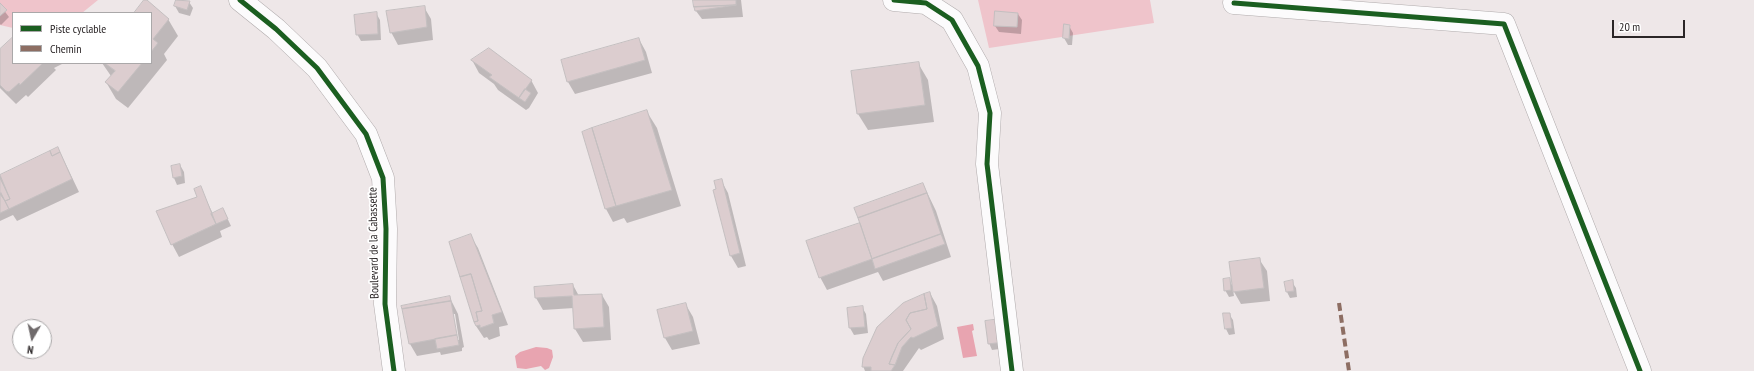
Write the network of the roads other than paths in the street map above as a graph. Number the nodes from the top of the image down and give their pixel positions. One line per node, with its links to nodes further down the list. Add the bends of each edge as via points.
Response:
1 (240, 0): 4 (street, Boulevard de la Cabassette, via 276,29 317,68 366,134 383,178 386,229 385,304)
2 (894, 0): 5 (street, via 926,3 952,20 978,66 990,113 987,164)
3 (1234, 3): 6 (street, via 1504,24)
4 (394, 371)
5 (1012, 371)
6 (1640, 371)

